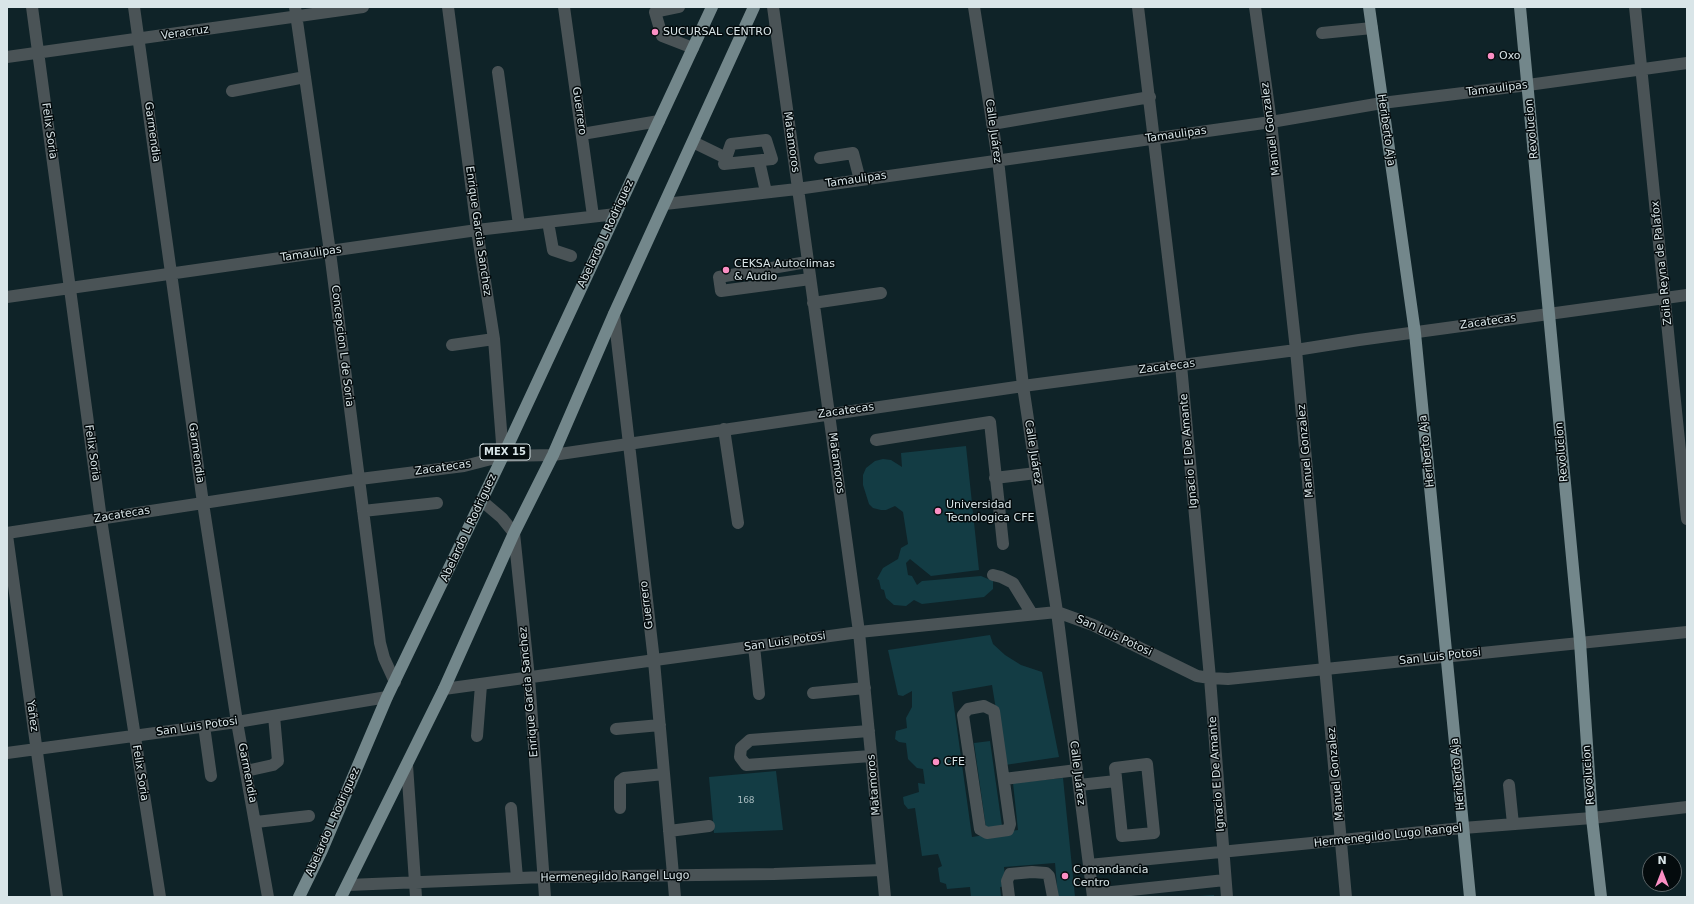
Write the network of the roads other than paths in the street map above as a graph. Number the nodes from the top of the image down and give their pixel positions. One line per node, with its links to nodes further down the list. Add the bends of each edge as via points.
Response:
1 (32, 7): 21 (street, Felix Soria)
2 (134, 7): 19 (street, Garmendia)
3 (363, 7): 16 (street, Veracruz)
4 (448, 7): 49 (street, Enrique Garcia Sanchez)
5 (564, 7): 34 (street, Guerrero)
6 (679, 7): 20 (street, via 655,12 662,36)
7 (712, 7): 20 (main road, Abelardo L Rodriguez / MEX 15)
8 (754, 7): 36 (main road)
9 (773, 7): 42 (street, Matamoros)
10 (974, 7): 33 (street, Calle Juárez)
11 (1138, 7): 29 (street, Ignacio E De Amante)
12 (1255, 7): 32 (street, Manuel Gonzalez)
13 (1369, 7): 17 (main road, Heriberto Aja)
14 (1520, 7): 27 (main road, Revolucion)
15 (1635, 7): 24 (street, Zoila Reyna de Palafox)
16 (296, 12): 19 (street, Veracruz); 26 (street, Concepcion L de Soria)
17 (1372, 28): 18 (street); 30 (main road, Heriberto Aja)
18 (1322, 33)
19 (138, 39): 21 (street, Veracruz); 53 (street, Garmendia)
20 (693, 48): 31 (main road, Abelardo L Rodriguez / MEX 15)
21 (38, 52): 22 (street, Veracruz); 55 (street, Felix Soria)
22 (7, 57)
23 (1687, 63): 24 (street, Tamaulipas)
24 (1642, 69): 27 (street, Tamaulipas); 59 (street, Zoila Reyna de Palafox)
25 (498, 72): 48 (street)
26 (305, 77): 28 (street); 50 (street, Concepcion L de Soria)
27 (1528, 85): 30 (street, Tamaulipas); 62 (main road, Revolucion)
28 (232, 91)
29 (1150, 97): 33 (street); 35 (street, Ignacio E De Amante)
30 (1382, 103): 32 (street, Tamaulipas); 63 (main road, Heriberto Aja)
31 (659, 121): 34 (street); 45 (main road, Abelardo L Rodriguez / MEX 15)
32 (1271, 122): 35 (street, Tamaulipas); 66 (street, Manuel Gonzalez)
33 (992, 124): 39 (street, Calle Juárez)
34 (582, 134): 46 (street, Guerrero)
35 (1155, 138): 39 (street, Tamaulipas); 67 (street, Ignacio E De Amante)
36 (693, 142): 37 (street); 44 (main road)
37 (726, 158): 40 (street, via 724,164); 40 (street, via 731,144 766,140 772,159)
38 (820, 158): 41 (street, via 853,153)
39 (998, 160): 41 (street, Tamaulipas); 68 (street, Calle Juárez)
40 (759, 161): 43 (street)
41 (860, 180): 42 (street, Tamaulipas)
42 (797, 189): 43 (street, Tamaulipas); 52 (street, Matamoros)
43 (766, 192): 44 (street, Tamaulipas)
44 (665, 204): 61 (main road)
45 (616, 214): 46 (street, Tamaulipas); 74 (main road, Abelardo L Rodriguez / MEX 15)
46 (594, 216): 47 (street, Tamaulipas)
47 (548, 222): 48 (street, Tamaulipas); 51 (street, via 553,250)
48 (519, 225): 49 (street, Tamaulipas)
49 (477, 230): 50 (street, Tamaulipas); 64 (street, Enrique Garcia Sanchez)
50 (330, 252): 53 (street, Tamaulipas); 77 (street, Concepcion L de Soria)
51 (571, 256)
52 (808, 262): 54 (street, Matamoros); 54 (street, via 719,277 721,291)
53 (172, 272): 55 (street, Tamaulipas); 79 (street, Garmendia)
54 (810, 279): 60 (street, Matamoros)
55 (70, 289): 58 (street, Tamaulipas); 82 (street, Felix Soria)
56 (881, 294): 60 (street)
57 (1687, 295): 59 (street, Zacatecas)
58 (7, 297)
59 (1666, 298): 62 (street, Zacatecas); 83 (street, Zoila Reyna de Palafox)
60 (813, 303): 69 (street, Matamoros)
61 (614, 314): 72 (street, Guerrero); 73 (main road)
62 (1548, 314): 63 (street, Zacatecas); 93 (main road, Revolucion)
63 (1415, 333): 66 (street, Zacatecas); 95 (main road, Heriberto Aja)
64 (494, 339): 65 (street); 74 (street, Enrique Garcia Sanchez)
65 (452, 345)
66 (1296, 350): 67 (street, Zacatecas); 97 (street, Manuel Gonzalez)
67 (1181, 365): 68 (street, Zacatecas); 99 (street, Ignacio E De Amante)
68 (1023, 386): 69 (street, Zacatecas); 75 (street, Calle Juárez)
69 (829, 414): 70 (street, Zacatecas); 91 (street, Matamoros)
70 (724, 429): 72 (street, Zacatecas); 84 (street)
71 (876, 440): 76 (street, via 990,422)
72 (627, 444): 73 (street, Zacatecas); 96 (street, Guerrero)
73 (553, 455): 74 (street, Zacatecas); 85 (main road)
74 (504, 456): 77 (street, Zacatecas, via 464,466); 78 (main road, Abelardo L Rodriguez / MEX 15)
75 (1036, 474): 76 (street); 89 (street, Calle Juárez)
76 (995, 478): 87 (street)
77 (360, 479): 79 (street, Zacatecas); 81 (street, Concepcion L de Soria)
78 (482, 501): 85 (street, via 502,518); 100 (main road, Abelardo L Rodriguez / MEX 15)
79 (203, 503): 82 (street, Zacatecas); 108 (street, Garmendia)
80 (437, 503): 81 (street)
81 (363, 511): 100 (street, Concepcion L de Soria, via 380,643)
82 (101, 518): 86 (street, Zacatecas); 113 (street, Felix Soria)
83 (1687, 519)
84 (738, 523)
85 (514, 533): 98 (street, Enrique Garcia Sanchez); 103 (main road)
86 (7, 534): 115 (street, Yañez)
87 (1003, 544)
88 (993, 575): 90 (street, via 1013,584)
89 (1057, 612): 90 (street, San Luis Potosi); 99 (street, San Luis Potosi, via 1093,625 1197,676); 119 (street, Calle Juárez)
90 (1032, 614): 91 (street, San Luis Potosi)
91 (859, 632): 94 (street, San Luis Potosi); 102 (street, Matamoros)
92 (1687, 632): 93 (street, San Luis Potosi)
93 (1580, 642): 95 (street, San Luis Potosi); 131 (main road, Revolucion)
94 (754, 646): 96 (street, San Luis Potosi); 105 (street)
95 (1447, 657): 97 (street, San Luis Potosi); 135 (main road, Heriberto Aja)
96 (654, 661): 98 (street, San Luis Potosi); 109 (street, Guerrero)
97 (1326, 669): 99 (street, San Luis Potosi, via 1228,679); 137 (street, Manuel Gonzalez)
98 (529, 678): 101 (street, San Luis Potosi); 142 (street, Enrique Garcia Sanchez)
99 (1210, 678): 138 (street, Ignacio E De Amante)
100 (395, 682): 106 (main road, Abelardo L Rodriguez / MEX 15)
101 (481, 685): 103 (street, San Luis Potosi); 114 (street)
102 (865, 688): 104 (street); 112 (street, Matamoros)
103 (444, 690): 118 (main road)
104 (814, 693)
105 (759, 694)
106 (387, 697): 107 (street, San Luis Potosi); 151 (main road, Abelardo L Rodriguez / MEX 15, via 322,850)
107 (274, 716): 108 (street, San Luis Potosi); 120 (street, via 278,761 273,765)
108 (237, 722): 110 (street, San Luis Potosi); 120 (street, Garmendia)
109 (660, 725): 111 (street); 121 (street, Guerrero)
110 (204, 726): 113 (street, San Luis Potosi); 122 (street)
111 (616, 729)
112 (869, 731): 117 (street, Matamoros); 117 (street, via 750,740 741,748 740,757 746,766)
113 (134, 736): 115 (street, San Luis Potosi); 149 (street, Felix Soria)
114 (477, 736)
115 (36, 750): 116 (street, San Luis Potosi); 148 (street, Yañez)
116 (7, 753)
117 (872, 756): 140 (street, Matamoros)
118 (407, 765): 145 (street); 146 (main road)
119 (1077, 770): 123 (street); 125 (street, Calle Juárez)
120 (246, 771): 132 (street, Garmendia)
121 (664, 774): 129 (street, via 624,778 620,781); 136 (street, Guerrero)
122 (211, 776)
123 (1004, 779): 123 (street, via 1010,824 1008,830 987,833 980,829 963,715 968,709 984,706 994,711)
124 (1116, 781): 124 (street, via 1122,836 1154,833 1147,764 1114,768); 125 (street)
125 (1079, 785): 139 (street, Calle Juárez)
126 (1509, 785): 133 (street)
127 (1687, 807): 131 (street, Hermenegildo Lugo Rangel)
128 (511, 808): 143 (street)
129 (620, 808)
130 (308, 816): 132 (street)
131 (1592, 818): 133 (street, Hermenegildo Lugo Rangel); 162 (main road, Revolucion)
132 (256, 822): 150 (street, Garmendia)
133 (1513, 824): 135 (street, Hermenegildo Lugo Rangel)
134 (710, 826): 136 (street)
135 (1463, 828): 137 (street, Hermenegildo Lugo Rangel); 161 (main road, Heriberto Aja)
136 (669, 831): 141 (street, Guerrero)
137 (1342, 841): 138 (street, Hermenegildo Lugo Rangel); 160 (street, Manuel Gonzalez)
138 (1223, 852): 139 (street, Hermenegildo Lugo Rangel); 144 (street, Ignacio E De Amante)
139 (1088, 865): 147 (street, Calle Juárez)
140 (882, 870): 141 (street, Hermenegildo Rangel Lugo); 156 (street, Matamoros)
141 (673, 876): 142 (street, Hermenegildo Rangel Lugo); 155 (street, Guerrero)
142 (544, 877): 143 (street, Hermenegildo Rangel Lugo); 154 (street, Enrique Garcia Sanchez)
143 (517, 878): 145 (street, Hermenegildo Rangel Lugo)
144 (1226, 880): 147 (street); 159 (street, Ignacio E De Amante)
145 (414, 882): 146 (street, Hermenegildo Rangel Lugo); 153 (street)
146 (348, 885): 152 (main road)
147 (1093, 896)
148 (57, 897)
149 (160, 897)
150 (265, 897)
151 (299, 897)
152 (341, 897)
153 (416, 897)
154 (546, 897)
155 (675, 897)
156 (885, 897)
157 (1009, 897): 158 (street, via 1007,881 1010,874 1032,872 1046,873 1049,876)
158 (1053, 897)
159 (1227, 897)
160 (1346, 897)
161 (1470, 897)
162 (1601, 897)

